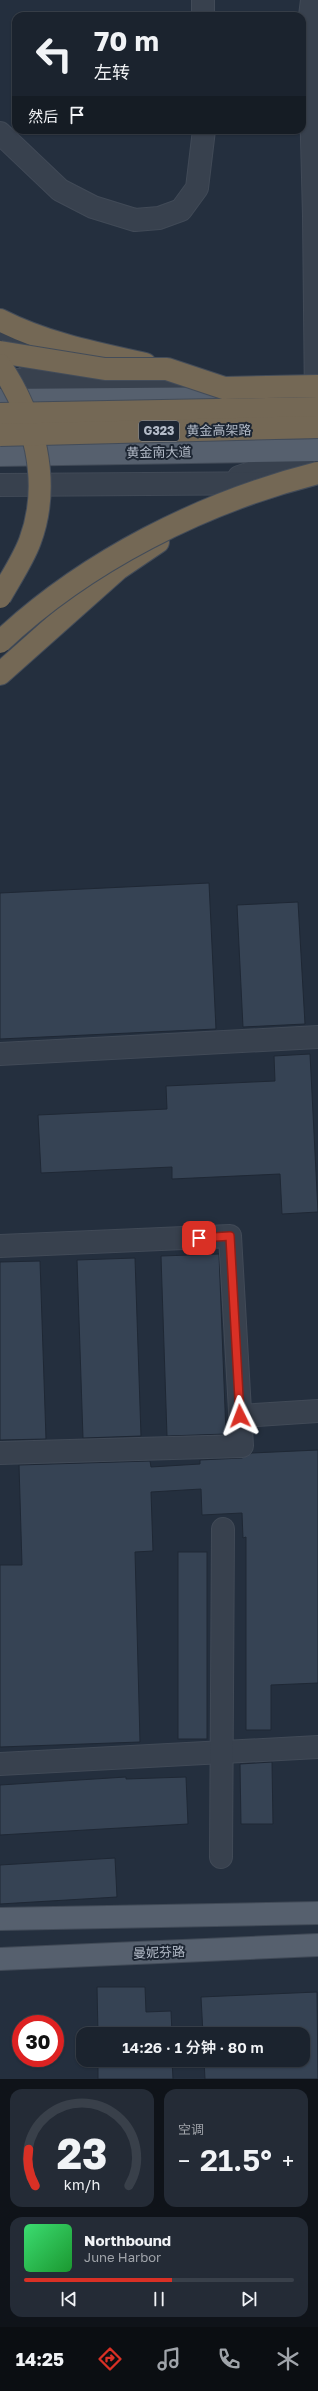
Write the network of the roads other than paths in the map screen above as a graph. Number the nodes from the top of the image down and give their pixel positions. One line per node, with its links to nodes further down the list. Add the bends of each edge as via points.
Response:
1 (312, 0): 11 (street, via 309,24)
2 (0, 133): 3 (street, via 60,190 93,207 135,220 159,218 180,210 197,188)
3 (204, 134)
4 (0, 320): 8 (highway, bridge, via 20,330 84,351)
5 (0, 330): 10 (street)
6 (0, 352): 8 (highway, bridge, via 104,369)
7 (0, 365): 24 (highway, bridge, via 17,390 29,422 39,459 40,496 30,541)
8 (167, 370): 11 (highway, bridge, via 224,388)
9 (0, 380): 10 (street)
10 (48, 382): 11 (street, via 224,380); 13 (street)
11 (317, 391): 13 (main road); 14 (highway, 黄金高架路 / G323, bridge); 17 (street)
12 (0, 400): 13 (main road)
13 (65, 401)
14 (0, 414)
15 (318, 427): 16 (highway, 黄金高架路 / G323, bridge)
16 (0, 435)
17 (318, 450): 18 (main road, 黄金南大道); 21 (street)
18 (0, 455)
19 (318, 473): 23 (highway, bridge, via 259,491)
20 (318, 482): 21 (street)
21 (220, 483): 22 (street)
22 (0, 485)
23 (199, 514): 25 (highway, bridge, via 141,541 85,575 21,622); 26 (highway, bridge, via 118,569)
24 (0, 597)
25 (0, 642)
26 (0, 674)
27 (318, 1037): 28 (street)
28 (0, 1054)
29 (0, 1246): 31 (street, via 230,1236)
30 (318, 1411): 31 (street)
31 (240, 1416): 32 (street, via 242,1446)
32 (0, 1452)
33 (223, 1529): 35 (street)
34 (318, 1747): 35 (street)
35 (222, 1752): 36 (street); 37 (street)
36 (0, 1764)
37 (221, 1857)
38 (318, 1913): 39 (main road)
39 (0, 1919)
40 (318, 1945): 41 (main road, 曼妮芬路)
41 (0, 1959)

